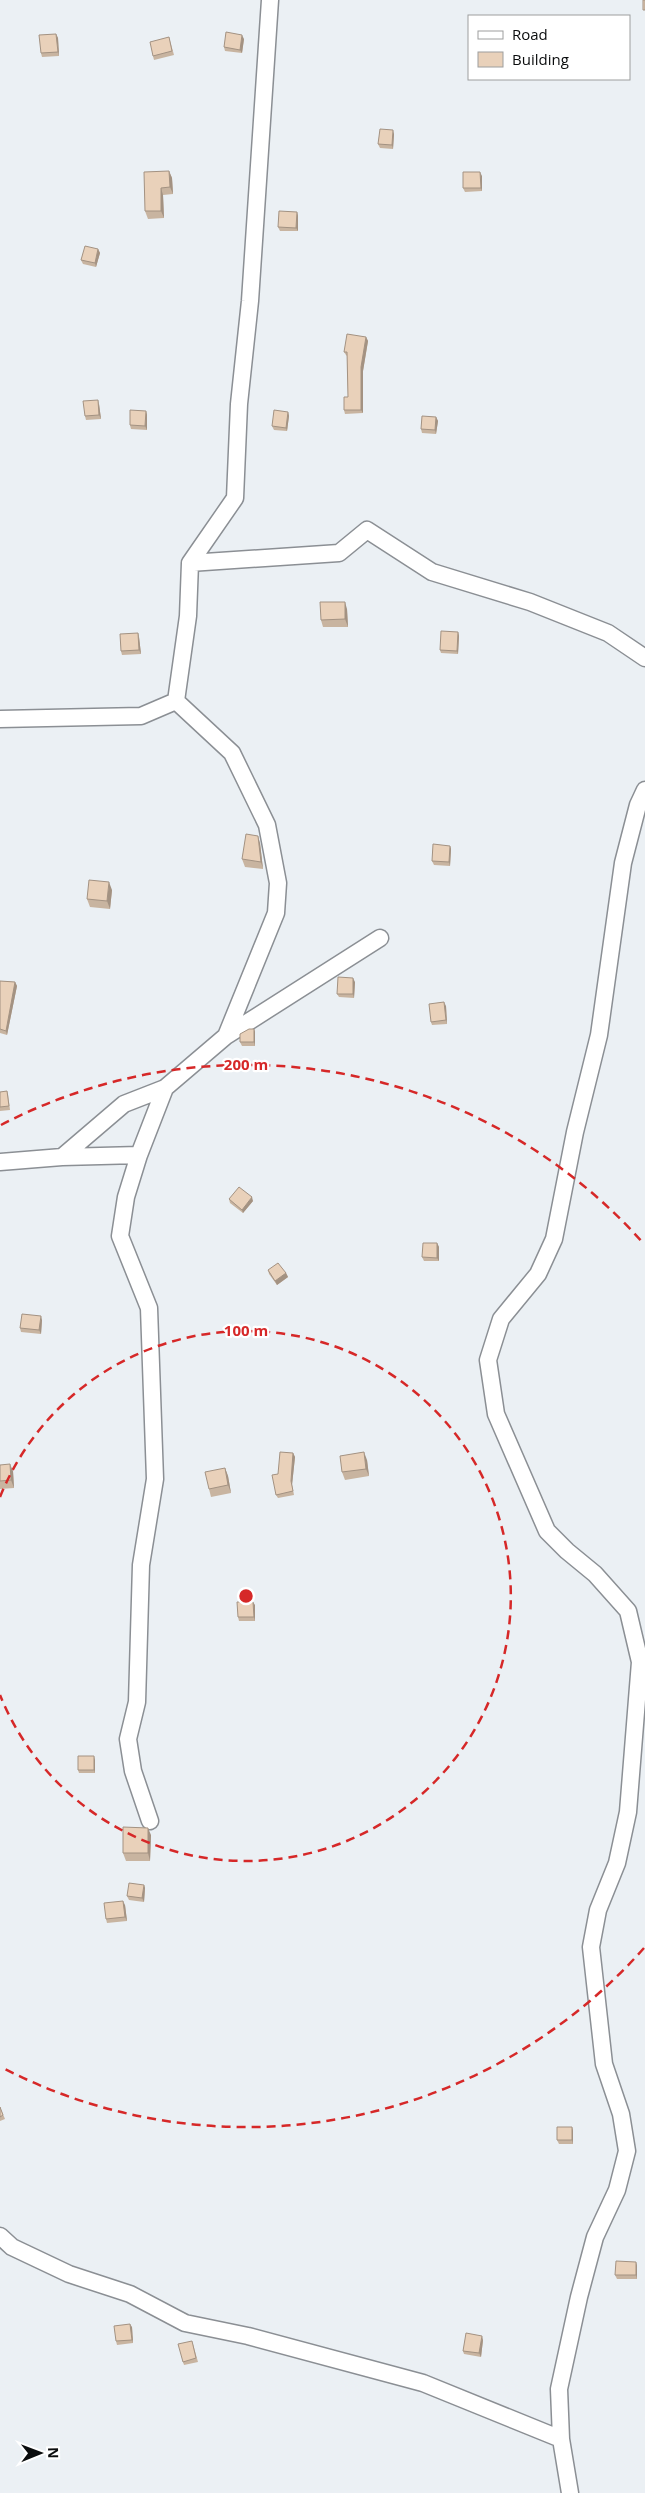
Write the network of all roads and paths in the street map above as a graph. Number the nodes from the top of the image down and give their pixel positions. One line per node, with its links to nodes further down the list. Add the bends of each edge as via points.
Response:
1 (270, 0): 2 (street, via 250,301 239,404 235,498)
2 (190, 563): 3 (street, via 339,553 367,530 432,572 530,602 608,633); 4 (street, via 188,616)
3 (645, 658)
4 (176, 701): 5 (street, via 141,716); 8 (street, via 232,753 267,825 278,882 276,913)
5 (0, 718)
6 (645, 790): 15 (street, via 623,863 599,1035 575,1132 554,1239 538,1274 501,1319 488,1360 496,1414 548,1531 596,1574 628,1611 640,1662 628,1812 617,1863 598,1910 590,1948 604,2064 621,2114 627,2151 617,2190 595,2237 579,2297 559,2389)
7 (380, 938): 8 (street)
8 (226, 1036): 9 (street)
9 (164, 1088): 10 (street); 11 (street, via 124,1104)
10 (139, 1155): 11 (street); 13 (street, via 126,1197 120,1236 149,1308 155,1479 141,1565 137,1702 128,1739 133,1771)
11 (62, 1157): 12 (street)
12 (0, 1162)
13 (150, 1821)
14 (0, 2236): 15 (street, via 12,2247 69,2274 130,2294 185,2323 248,2336 423,2383)
15 (561, 2439): 16 (street)
16 (570, 2493)

